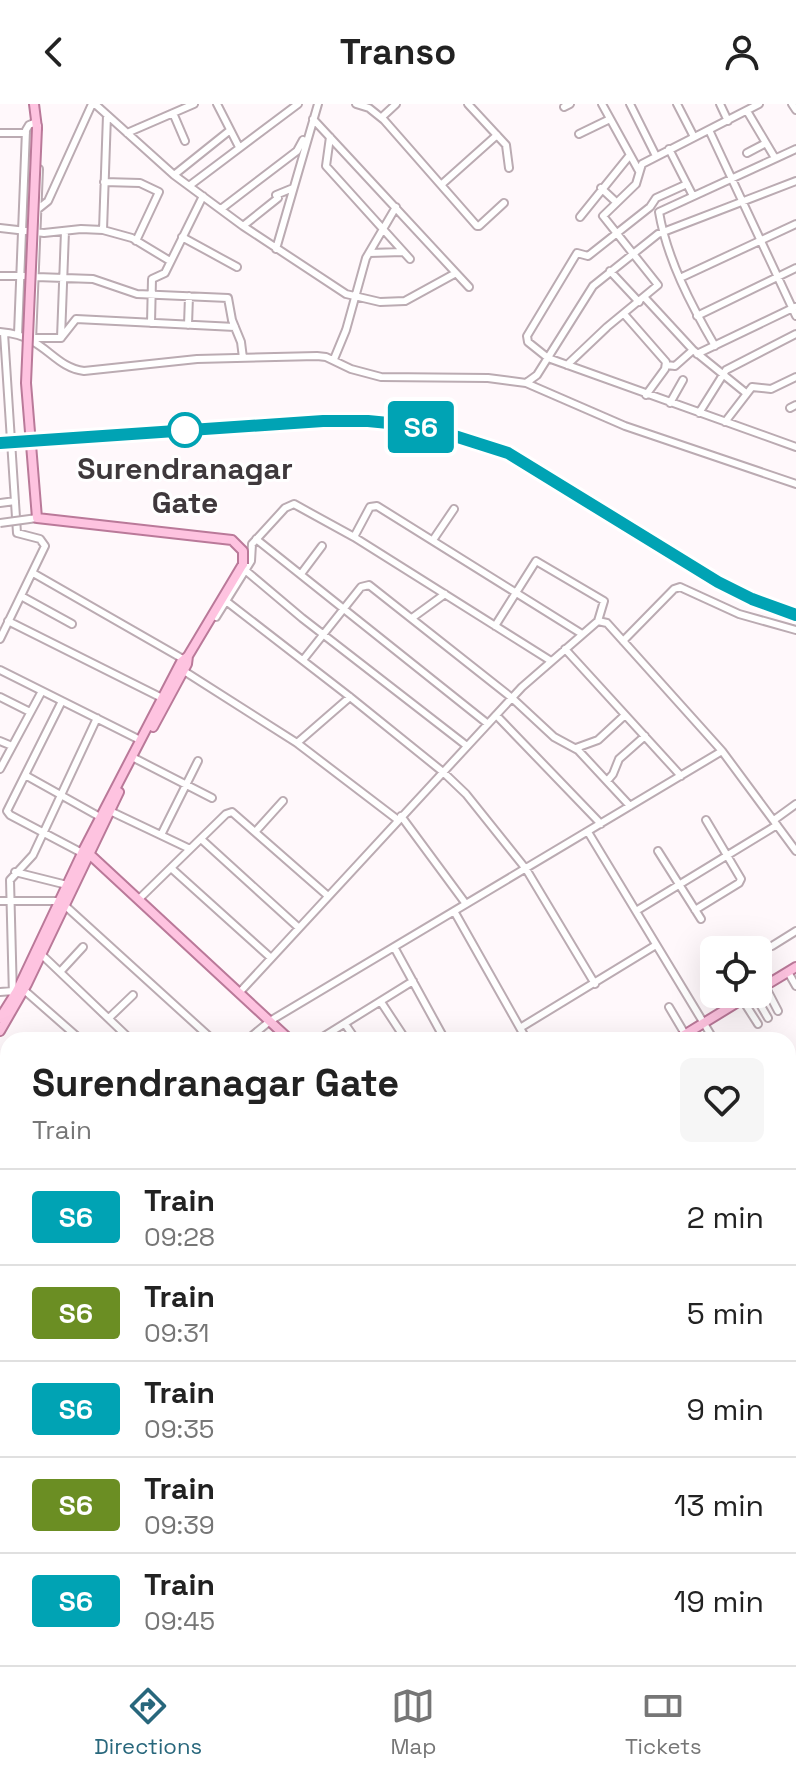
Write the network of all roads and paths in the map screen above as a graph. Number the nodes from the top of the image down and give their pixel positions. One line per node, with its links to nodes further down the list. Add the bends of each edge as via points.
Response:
1 (36, 104): 24 (main road)
2 (93, 104): 19 (street); 61 (street, via 48,201)
3 (192, 104): 18 (street)
4 (217, 104): 26 (street)
5 (298, 104): 37 (street)
6 (318, 104): 21 (street)
7 (356, 104): 20 (street)
8 (396, 104): 20 (street)
9 (468, 104): 31 (street)
10 (602, 104): 22 (street)
11 (630, 104): 42 (street)
12 (677, 104): 34 (street)
13 (720, 104): 23 (street)
14 (759, 104): 17 (street)
15 (792, 104): 16 (street)
16 (796, 110)
17 (747, 111): 23 (street); 36 (street)
18 (173, 113): 29 (street); 35 (street)
19 (107, 115): 29 (street); 49 (street)
20 (382, 117): 51 (street)
21 (313, 119): 33 (street); 53 (street)
22 (610, 119): 30 (street); 41 (street)
23 (728, 121): 25 (street)
24 (37, 123): 28 (street); 61 (street); 130 (main road, bridge, via 26,383)
25 (709, 130): 34 (street); 47 (street)
26 (229, 131): 37 (street); 46 (street)
27 (0, 133): 28 (street)
28 (26, 133): 68 (street)
29 (127, 133): 46 (street)
30 (579, 134)
31 (497, 135): 44 (street, via 507,148); 51 (street)
32 (304, 136): 62 (street, via 297,151)
33 (330, 137): 60 (street); 67 (street, via 326,166)
34 (694, 137): 38 (street)
35 (185, 141)
36 (766, 143): 40 (street); 43 (street)
37 (239, 147): 52 (street)
38 (669, 149): 42 (street); 50 (street)
39 (796, 149): 43 (street)
40 (747, 153)
41 (630, 155): 45 (street); 54 (street)
42 (656, 156): 45 (street)
43 (775, 158): 47 (street)
44 (509, 168)
45 (639, 172): 58 (street, via 636,184)
46 (174, 175): 52 (street)
47 (733, 179): 56 (street); 57 (street)
48 (796, 181): 57 (street)
49 (104, 182): 69 (street); 75 (street, via 144,184 160,193)
50 (687, 184): 56 (street); 73 (street, via 656,198)
51 (441, 185): 59 (street, via 477,226)
52 (189, 186): 55 (street)
53 (293, 188): 65 (street); 77 (street)
54 (601, 188): 58 (street); 63 (street)
55 (203, 196): 62 (street); 74 (street)
56 (693, 196): 71 (street, via 659,212)
57 (743, 201): 71 (street); 76 (street)
58 (616, 202): 73 (street, via 603,217)
59 (504, 203)
60 (396, 207): 67 (street); 86 (street)
61 (38, 209): 72 (street)
62 (221, 209): 65 (street)
63 (580, 217)
64 (796, 224): 76 (street)
65 (243, 226): 77 (street)
66 (0, 228): 68 (street)
67 (383, 229): 78 (street); 79 (street)
68 (23, 230): 72 (street); 88 (street)
69 (103, 230): 70 (street); 75 (street)
70 (65, 231): 72 (street); 91 (street)
71 (663, 231): 80 (street); 92 (street)
72 (37, 232): 90 (street)
73 (617, 234): 80 (street); 112 (street, via 588,256 577,253 527,336)
74 (182, 237): 82 (street); 83 (street)
75 (136, 241): 82 (street)
76 (762, 241): 89 (street); 92 (street)
77 (276, 249): 96 (street)
78 (403, 252): 79 (street); 81 (street)
79 (369, 253): 96 (street)
80 (633, 253): 85 (street); 97 (street, via 658,285)
81 (410, 259)
82 (170, 261): 94 (street, via 163,274 152,279)
83 (237, 267)
84 (796, 268): 89 (street)
85 (610, 271): 97 (street); 112 (street, via 593,286)
86 (456, 273): 93 (street); 96 (street, via 405,301)
87 (0, 276): 88 (street)
88 (22, 276): 90 (street); 105 (street)
89 (779, 276): 98 (street); 100 (street)
90 (37, 277): 91 (street); 108 (street)
91 (63, 277): 94 (street); 107 (street)
92 (680, 278): 100 (street)
93 (469, 287)
94 (151, 294): 95 (street); 101 (street)
95 (189, 296): 102 (street); 103 (street, via 228,298)
96 (354, 297): 113 (street)
97 (642, 300): 99 (street); 110 (street)
98 (795, 310): 109 (street)
99 (624, 314): 114 (street); 115 (street)
100 (697, 316): 109 (street)
101 (151, 323): 102 (street); 107 (street, via 76,319)
102 (188, 325): 103 (street)
103 (235, 327): 111 (street)
104 (2, 332): 105 (street); 127 (street)
105 (18, 334): 108 (street)
106 (796, 334): 116 (street)
107 (61, 338): 108 (street)
108 (32, 339): 111 (street, via 63,364 84,371)
109 (715, 346): 110 (street)
110 (695, 352): 115 (street, via 675,366); 116 (street)
111 (243, 358): 113 (street)
112 (548, 358): 114 (street); 119 (street)
113 (334, 359): 119 (street, via 381,377)
114 (567, 365): 121 (street)
115 (666, 365): 121 (street)
116 (722, 374): 120 (street); 123 (street)
117 (796, 377): 120 (street)
118 (683, 380): 122 (street)
119 (526, 383): 126 (street, via 625,426)
120 (746, 393): 124 (street)
121 (646, 395): 122 (street)
122 (670, 403): 123 (street)
123 (699, 413): 124 (street)
124 (725, 422): 125 (street)
125 (796, 447)
126 (796, 484)
127 (15, 501): 128 (street); 137 (street, via 17,533 42,540 45,546)
128 (0, 503)
129 (454, 509): 134 (street)
130 (37, 518): 131 (street, bridge); 136 (main road, bridge, via 232,540 243,551)
131 (0, 523)
132 (354, 537): 133 (street, via 294,504); 134 (street, via 375,505); 140 (street)
133 (256, 539): 136 (street, via 251,561); 138 (street)
134 (433, 540): 139 (street)
135 (322, 546): 138 (street)
136 (244, 567): 142 (street); 151 (street); 155 (main road)
137 (33, 573): 141 (street); 155 (street)
138 (301, 574): 143 (street)
139 (516, 591): 146 (street, via 539,561 604,601); 148 (street); 150 (street)
140 (445, 594): 144 (street); 148 (street)
141 (21, 596): 145 (street); 147 (street)
142 (226, 601): 155 (street); 156 (street)
143 (346, 609): 144 (street, via 366,584); 151 (street); 170 (street)
144 (412, 618): 164 (street)
145 (8, 621): 152 (street); 163 (street)
146 (598, 621): 150 (street); 153 (street, via 607,623)
147 (72, 624)
148 (495, 626): 157 (street)
149 (796, 630): 153 (street, via 739,614 680,587)
150 (582, 634): 154 (street)
151 (325, 635): 156 (street); 176 (street)
152 (0, 639)
153 (623, 641): 178 (street)
154 (565, 649): 157 (street); 168 (street)
155 (186, 658): 159 (main road); 163 (main road)
156 (303, 660): 162 (street)
157 (551, 661): 164 (street)
158 (0, 670): 160 (street)
159 (184, 671): 174 (street); 179 (main road)
160 (42, 691): 165 (street); 166 (street)
161 (0, 697): 166 (street)
162 (350, 697): 174 (street); 182 (street)
163 (162, 698): 172 (main road)
164 (512, 698): 167 (street); 177 (street, via 554,737)
165 (62, 701): 169 (street); 183 (street)
166 (30, 712): 175 (street)
167 (496, 715): 170 (street); 197 (street)
168 (625, 715): 171 (street); 177 (street, via 598,740)
169 (97, 718): 172 (street); 187 (street)
170 (488, 724): 176 (street)
171 (645, 736): 184 (street); 185 (street, via 619,759)
172 (140, 740): 193 (main road)
173 (0, 741): 175 (street)
174 (297, 743): 194 (street)
175 (12, 746): 181 (street)
176 (467, 746): 182 (street)
177 (575, 748): 185 (street)
178 (722, 751): 184 (street); 196 (street)
179 (136, 759): 186 (street); 192 (main road)
180 (198, 761): 186 (street)
181 (0, 769)
182 (443, 772): 194 (street); 209 (street)
183 (25, 775): 187 (street); 199 (street, via 7,811)
184 (681, 776): 191 (street)
185 (607, 781): 191 (street)
186 (187, 785): 188 (street); 201 (street)
187 (60, 795): 193 (street); 199 (street)
188 (212, 798)
189 (283, 801): 198 (street)
190 (796, 804): 196 (street)
191 (630, 806): 197 (street)
192 (110, 811): 201 (street); 206 (main road)
193 (100, 817): 206 (main road)
194 (400, 818): 213 (street); 218 (street)
195 (706, 820): 207 (street)
196 (775, 822): 205 (street); 207 (street)
197 (601, 824): 200 (street)
198 (256, 831): 202 (street, via 236,812 229,812); 213 (street)
199 (43, 832): 206 (street); 210 (street, via 30,860)
200 (588, 832): 209 (street); 221 (street)
201 (161, 835): 203 (street)
202 (201, 839): 203 (street); 223 (street)
203 (190, 849): 208 (street)
204 (658, 851): 212 (street)
205 (796, 851)
206 (85, 852): 211 (main road); 214 (main road); 217 (main road)
207 (728, 855): 212 (street); 219 (street, via 740,874 739,883)
208 (171, 868): 214 (street); 230 (street)
209 (526, 869): 218 (street); 235 (street)
210 (15, 872): 211 (street); 215 (street)
211 (67, 885): 217 (main road)
212 (679, 885): 219 (street); 221 (street)
213 (328, 896): 223 (street)
214 (139, 899): 239 (main road)
215 (11, 900): 216 (street); 217 (street); 240 (street)
216 (0, 901)
217 (63, 903): 229 (main road); 240 (main road); 259 (street)
218 (466, 904): 220 (street)
219 (695, 910): 222 (street)
220 (454, 911): 228 (street); 235 (street, via 522,1032)
221 (636, 911): 225 (street)
222 (701, 919)
223 (299, 928): 230 (street)
224 (796, 931): 226 (street)
225 (656, 945): 235 (street); 253 (street)
226 (772, 946)
227 (83, 947): 232 (street)
228 (394, 947): 233 (street); 252 (street)
229 (41, 954): 232 (street); 237 (main road)
230 (271, 958): 239 (street)
231 (792, 970): 234 (main road); 236 (street)
232 (60, 972): 250 (street)
233 (413, 981): 242 (street); 265 (street)
234 (772, 982)
235 (595, 984)
236 (796, 986)
237 (24, 990): 256 (main road); 257 (street)
238 (0, 992): 240 (street)
239 (239, 993): 252 (main road)
240 (13, 994): 249 (main road)
241 (133, 995): 250 (street)
242 (381, 1002): 254 (street); 264 (street)
243 (772, 1005): 248 (street)
244 (669, 1007): 266 (street)
245 (728, 1008): 253 (main road)
246 (748, 1008): 255 (street)
247 (764, 1008): 251 (street)
248 (778, 1011)
249 (0, 1018)
250 (109, 1018): 258 (street)
251 (768, 1018)
252 (270, 1021): 260 (street); 261 (main road)
253 (704, 1023): 267 (main road); 268 (street)
254 (345, 1024): 262 (street); 263 (street)
255 (758, 1024)
256 (0, 1031)
257 (72, 1032)
258 (123, 1032)
259 (204, 1032)
260 (257, 1032)
261 (282, 1032)
262 (332, 1032)
263 (350, 1032)
264 (401, 1032)
265 (438, 1032)
266 (684, 1032)
267 (688, 1032)
268 (709, 1032)

